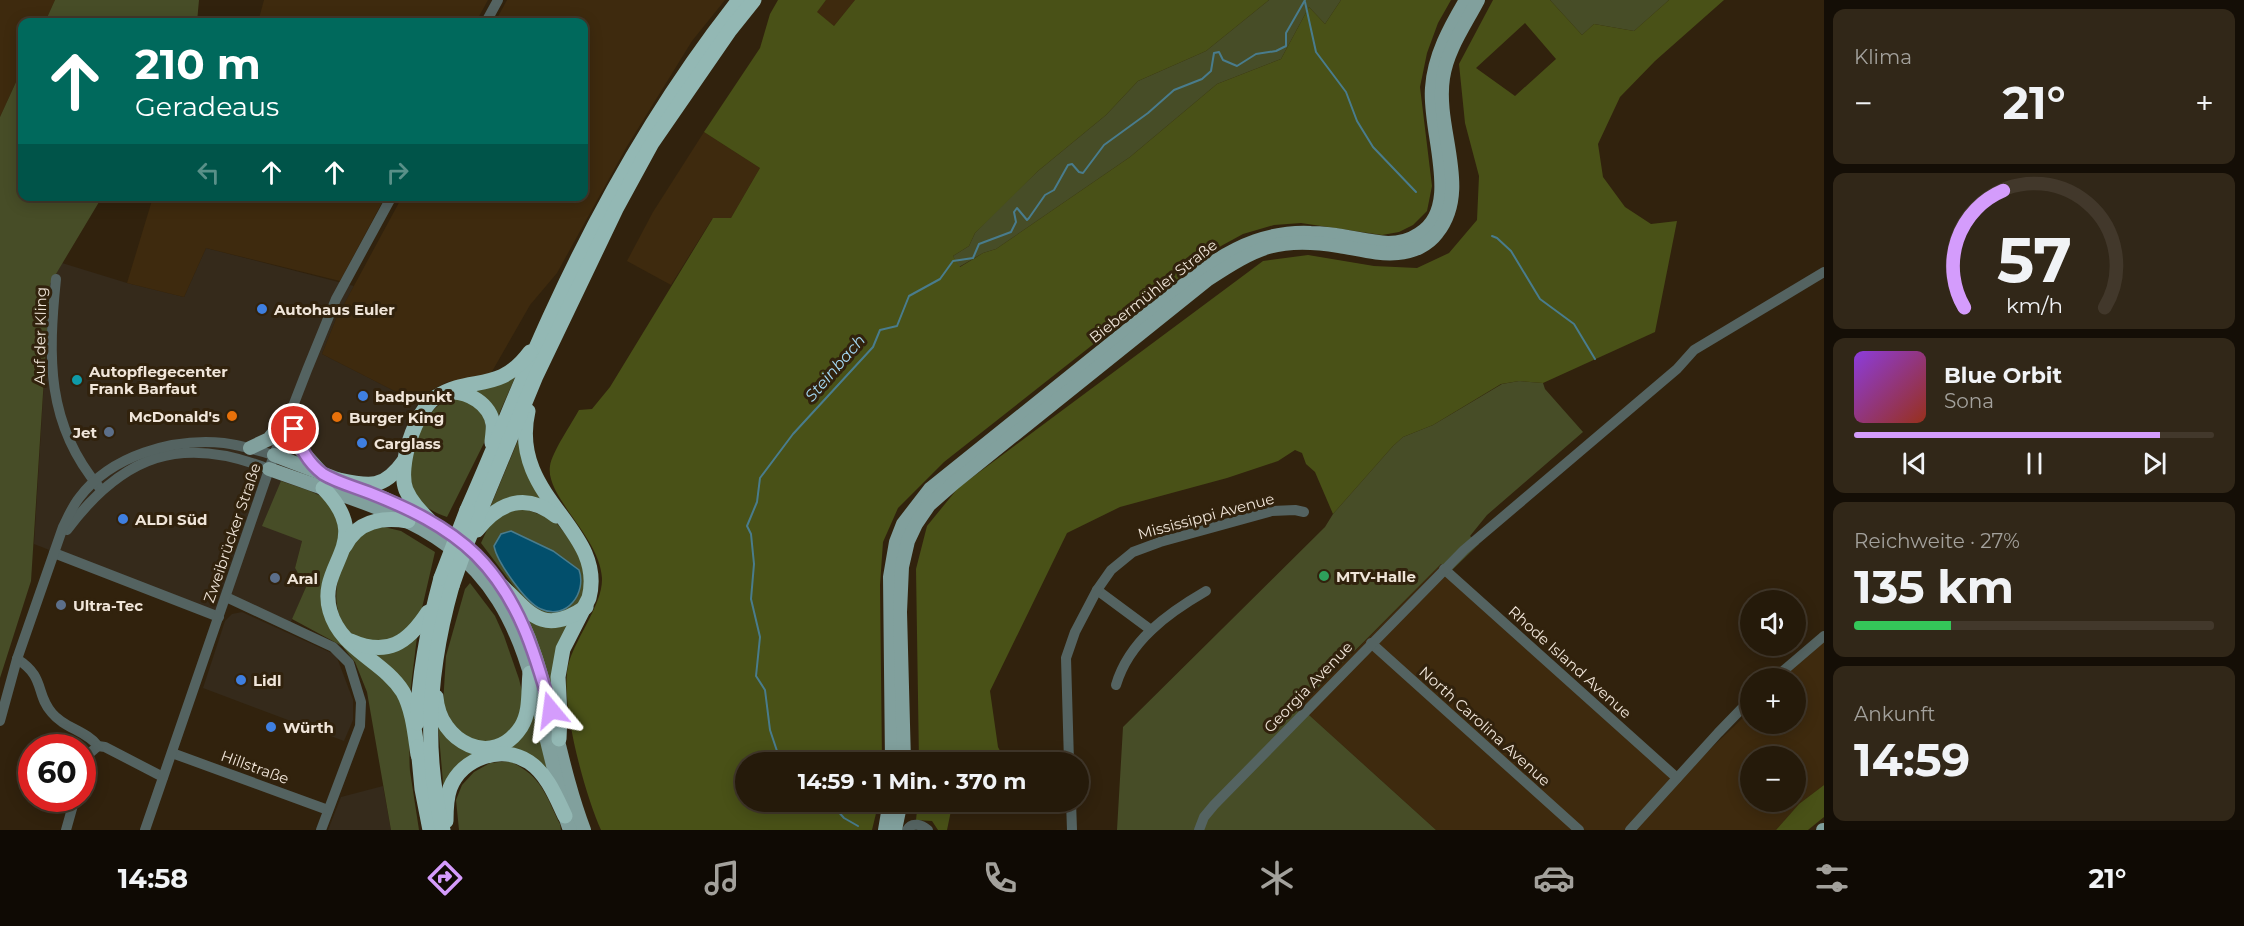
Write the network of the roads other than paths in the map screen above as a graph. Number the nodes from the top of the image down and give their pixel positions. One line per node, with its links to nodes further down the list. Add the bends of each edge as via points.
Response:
1 (498, 0): 6 (street)
2 (739, 0): 10 (highway, via 642,140 602,211)
3 (754, 0): 11 (highway, via 652,143)
4 (1466, 0): 50 (main road, Biebermühler Straße, via 1444,40 1433,78 1431,108 1442,196 1436,216 1426,230 1393,243 1312,232 1280,234 1254,240 1226,254 930,489 906,519 896,542 890,585)
5 (1478, 0): 51 (main road, via 1451,50 1443,77 1441,99 1453,198 1446,222 1433,238 1415,250 1397,253 1302,242 1268,247 1242,257 1207,279 925,510 908,541 901,573)
6 (488, 18)
7 (389, 201): 13 (street, Zweibrücker Straße, via 336,299)
8 (1824, 272): 28 (street, Georgia Avenue, via 1694,350 1677,369)
9 (56, 279): 20 (street, Auf der Kling, via 52,344 55,399 76,456)
10 (541, 338): 12 (highway, via 503,377); 15 (highway)
11 (536, 376): 22 (highway); 25 (highway, via 525,424 527,458 538,483)
12 (447, 392): 15 (highway, via 469,396 491,416 494,426); 16 (highway, via 436,396 424,409)
13 (290, 413): 14 (main road, via 269,439); 17 (street, Zweibrücker Straße); 19 (main road, via 301,450)
14 (250, 448): 17 (street); 20 (street, via 214,442 171,445 118,465)
15 (489, 460): 22 (highway)
16 (404, 461): 18 (highway, via 380,483); 23 (highway, via 406,489)
17 (272, 462): 19 (main road); 20 (street, via 204,452 179,453 137,465); 33 (street, Zweibrücker Straße)
18 (339, 480): 19 (main road); 23 (main road)
19 (324, 481): 24 (main road); 27 (highway, via 346,522)
20 (98, 485): 26 (street, via 58,542)
21 (1304, 512): 31 (street, Mississippi Avenue, via 1272,511 1142,548 1118,563)
22 (476, 516): 25 (highway, via 530,502 542,506); 29 (highway, bridge); 29 (highway, bridge)
23 (429, 520): 30 (main road, via 475,555)
24 (408, 521): 27 (highway, via 391,519 363,525); 44 (main road, via 449,545 489,585 512,626)
25 (570, 528): 35 (highway, via 591,569 592,589)
26 (54, 554): 36 (street, Zweibrücker Straße); 41 (street)
27 (341, 554): 39 (highway, via 328,595 332,619)
28 (1444, 569): 40 (street, Georgia Avenue); 56 (street, Rhode Island Avenue)
29 (447, 582): 34 (highway); 42 (highway)
30 (501, 585): 35 (highway, via 534,615 552,622); 48 (main road, via 532,648)
31 (1097, 590): 37 (street); 52 (street, Mississippi Avenue, via 1066,658)
32 (1206, 591): 37 (street)
33 (226, 597): 36 (street, Zweibrücker Straße); 57 (street, via 333,647 349,663 362,713)
34 (434, 603): 39 (highway, via 412,634 396,645 374,648); 54 (highway, via 421,665)
35 (586, 607): 48 (highway, via 563,649 558,677)
36 (219, 617): 53 (street, Zweibrücker Straße)
37 (1151, 630): 45 (street, via 1129,657)
38 (1824, 636): 43 (street)
39 (343, 637): 54 (highway, via 388,674 403,692)
40 (1371, 644): 74 (street, Georgia Avenue, via 1214,805); 75 (street, North Carolina Avenue)
41 (17, 658): 47 (street); 49 (street, via 37,677 52,714)
42 (434, 666): 44 (highway, via 437,709 442,721 459,741 484,748 505,742 520,728 527,713); 67 (highway, via 430,741)
43 (1787, 668)
44 (530, 673): 62 (main road)
45 (1116, 685)
46 (1740, 711): 56 (street)
47 (0, 721)
48 (558, 739): 68 (main road)
49 (98, 746): 55 (street)
50 (892, 752)
51 (904, 752)
52 (1069, 752)
53 (172, 753): 55 (street, Zweibrücker Straße); 57 (street, Hillstraße)
54 (418, 755): 66 (highway)
55 (163, 777): 64 (street, Zweibrücker Straße)
56 (1677, 778): 76 (street)
57 (328, 810): 65 (street)
58 (71, 812): 63 (street)
59 (888, 812): 69 (main road)
60 (899, 812): 70 (main road)
61 (1071, 812): 73 (street)
62 (567, 823): 67 (highway, via 538,770 513,755 496,754 475,761 458,774 446,804)
63 (66, 830)
64 (145, 830)
65 (321, 830)
66 (430, 830)
67 (445, 830)
68 (584, 830)
69 (885, 830)
70 (895, 830)
71 (907, 830): 72 (street, via 918,824)
72 (928, 830)
73 (1072, 830)
74 (1199, 830)
75 (1579, 830)
76 (1630, 830)

